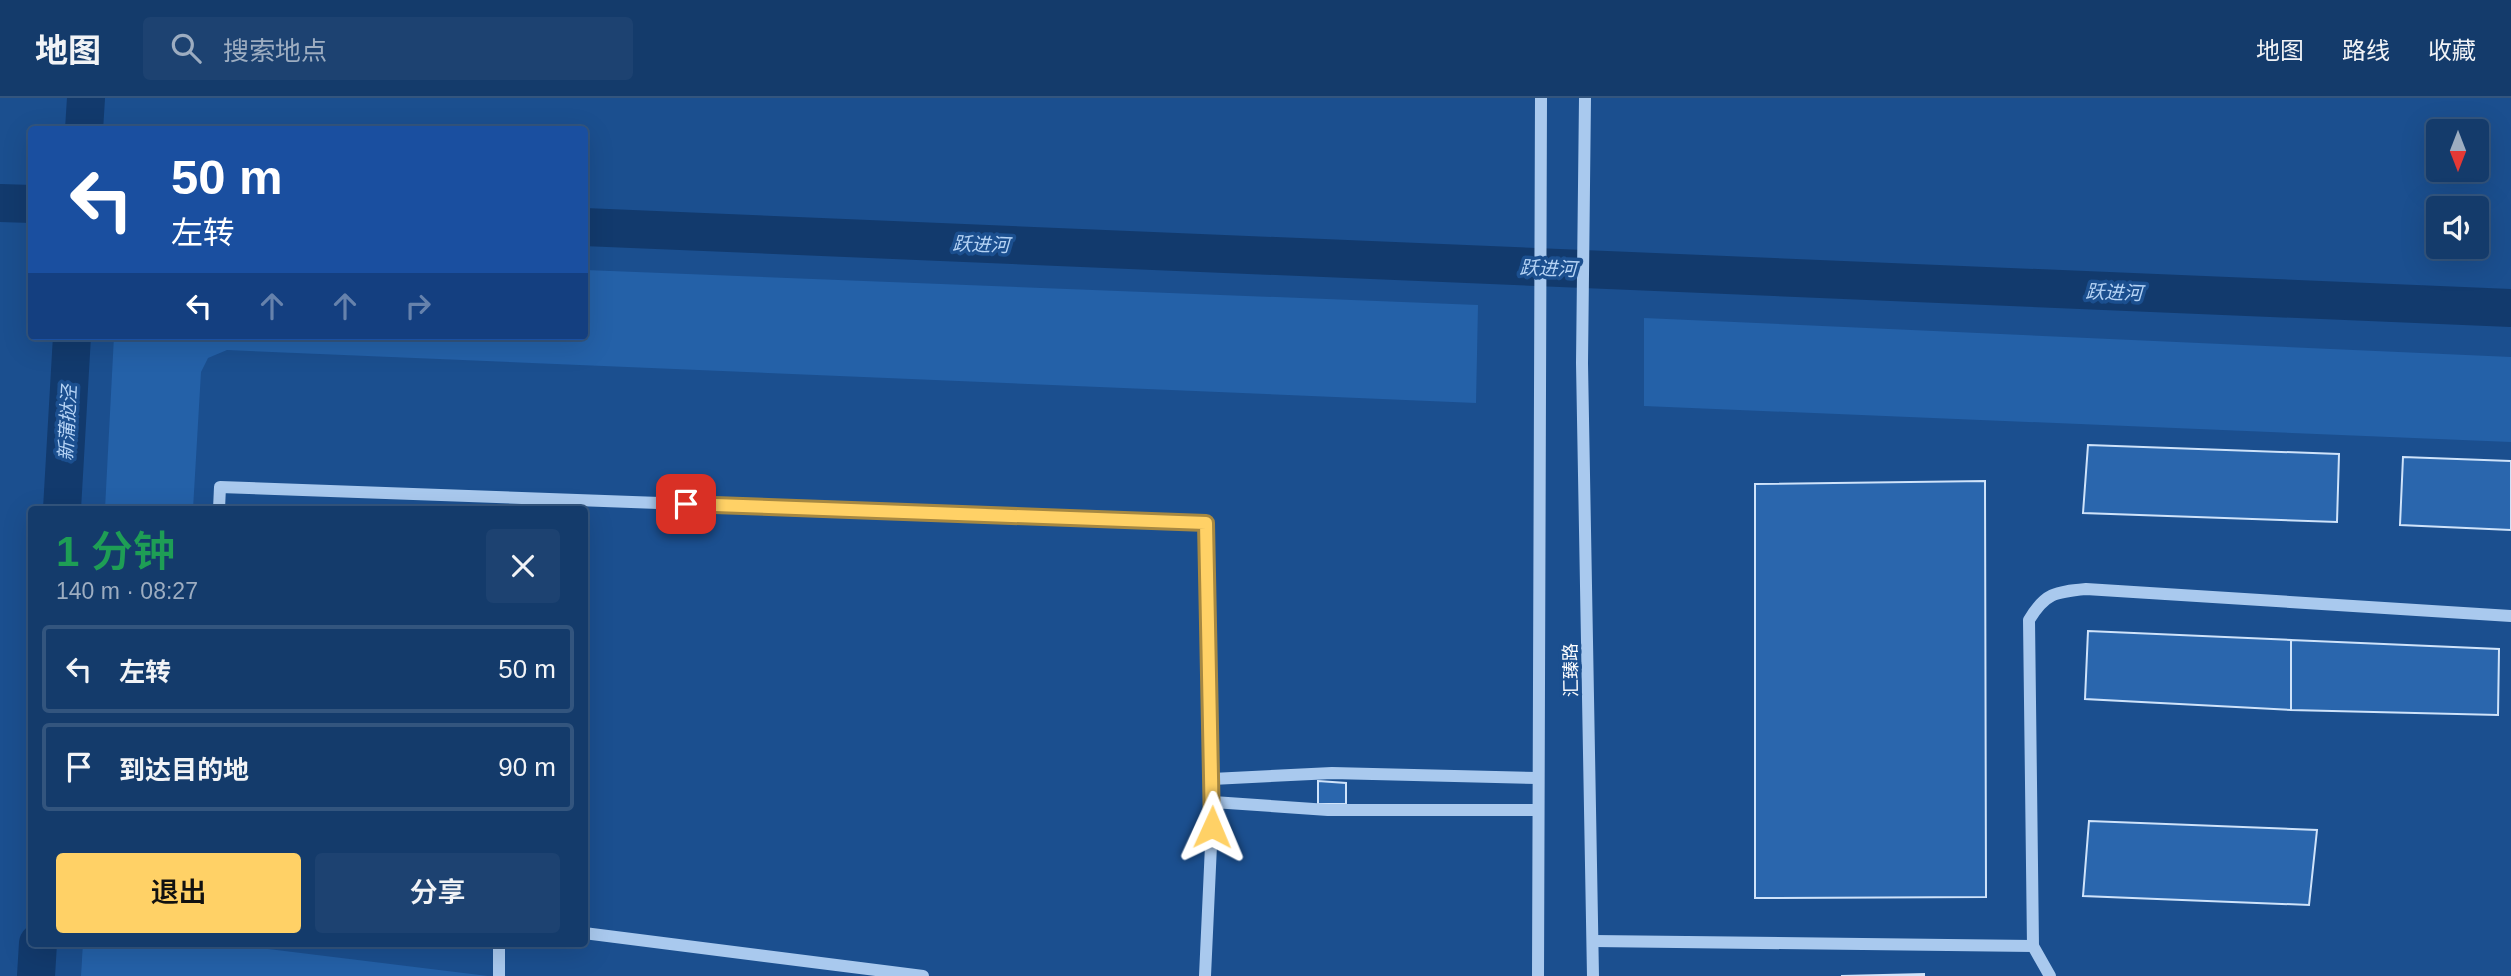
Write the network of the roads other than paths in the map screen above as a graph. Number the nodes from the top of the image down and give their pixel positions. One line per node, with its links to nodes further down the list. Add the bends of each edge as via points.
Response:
1 (1541, 98): 5 (street, 汇臻路)
2 (1584, 98): 10 (street, 汇臻路, via 1582,363)
3 (219, 506): 6 (street, via 220,487 1206,523)
4 (2511, 616): 11 (street, via 2086,589 2059,591 2040,601 2029,620)
5 (1538, 778): 6 (street, via 1332,773); 8 (street, 汇臻路)
6 (1212, 779): 7 (street)
7 (1213, 802): 8 (street, via 1328,810); 15 (street)
8 (1538, 810): 16 (street, 汇臻路)
9 (588, 934): 14 (street)
10 (1593, 941): 11 (street); 17 (street, 汇臻路)
11 (2033, 946): 18 (street)
12 (499, 947): 13 (street)
13 (499, 976)
14 (923, 976)
15 (1205, 976)
16 (1538, 976)
17 (1593, 976)
18 (2050, 976)

